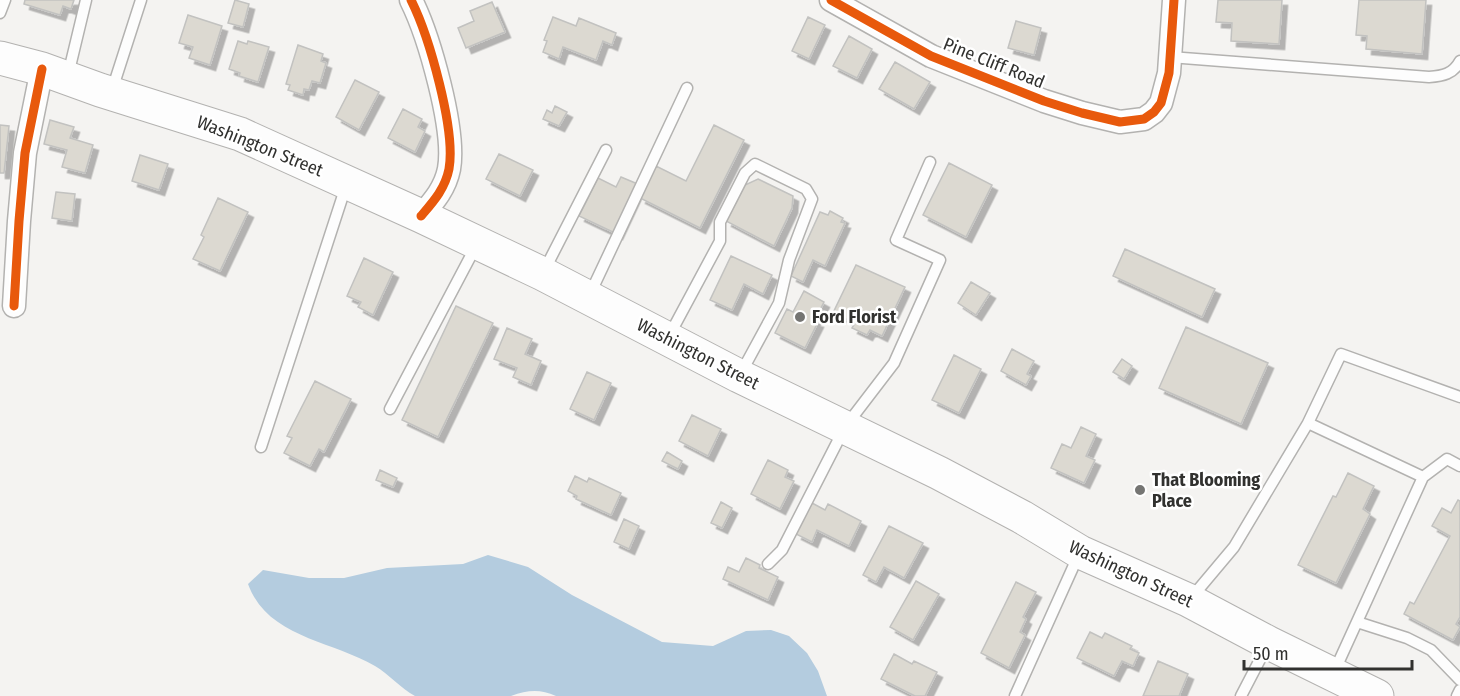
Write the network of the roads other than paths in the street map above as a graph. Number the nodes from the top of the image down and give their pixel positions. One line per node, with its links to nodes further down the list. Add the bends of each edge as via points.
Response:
1 (4, 0): 7 (lane)
2 (86, 0): 11 (lane)
3 (141, 0): 13 (lane)
4 (831, 0): 8 (street, Pine Cliff Road, via 931,56 1044,101 1120,122 1144,119 1161,103)
5 (1174, 0): 8 (street)
6 (414, 1): 17 (street, via 432,56 451,149 440,194)
7 (0, 13)
8 (1170, 57): 10 (lane, via 1429,77 1443,76)
9 (0, 58): 11 (main road, Washington Street)
10 (1460, 61)
11 (55, 74): 13 (main road, Washington Street); 21 (street, via 25,153)
12 (687, 88): 20 (lane)
13 (111, 93): 16 (main road, Washington Street, via 240,134)
14 (606, 150): 19 (lane)
15 (930, 162): 27 (lane, via 896,240 940,260 894,363)
16 (347, 183): 17 (main road, Washington Street); 28 (lane)
17 (421, 216): 18 (main road, Washington Street)
18 (478, 243): 19 (main road, Washington Street); 25 (lane)
19 (543, 273): 20 (main road, Washington Street)
20 (589, 297): 22 (main road, Washington Street)
21 (7, 305)
22 (668, 338): 23 (main road, Washington Street); 23 (lane, via 720,241 720,222 745,173 755,164 806,189 812,199 789,260 779,303)
23 (739, 376): 27 (main road, Washington Street)
24 (1460, 398): 26 (lane, via 1341,354)
25 (390, 409)
26 (1308, 423): 30 (lane); 33 (lane, via 1234,547)
27 (845, 427): 31 (main road, Washington Street, via 1022,517); 32 (lane, via 782,550)
28 (261, 447)
29 (1460, 466): 30 (lane, via 1447,459)
30 (1423, 477): 34 (lane)
31 (1080, 552): 33 (main road, Washington Street); 39 (lane)
32 (768, 564)
33 (1188, 600): 35 (main road, Washington Street)
34 (1357, 622): 36 (lane); 37 (lane, via 1431,650)
35 (1269, 643): 36 (main road, Washington Street); 40 (lane)
36 (1333, 674): 41 (main road, Washington Street)
37 (1460, 680)
38 (1460, 690): 42 (lane)
39 (1015, 696)
40 (1241, 696)
41 (1377, 696)
42 (1456, 696)

